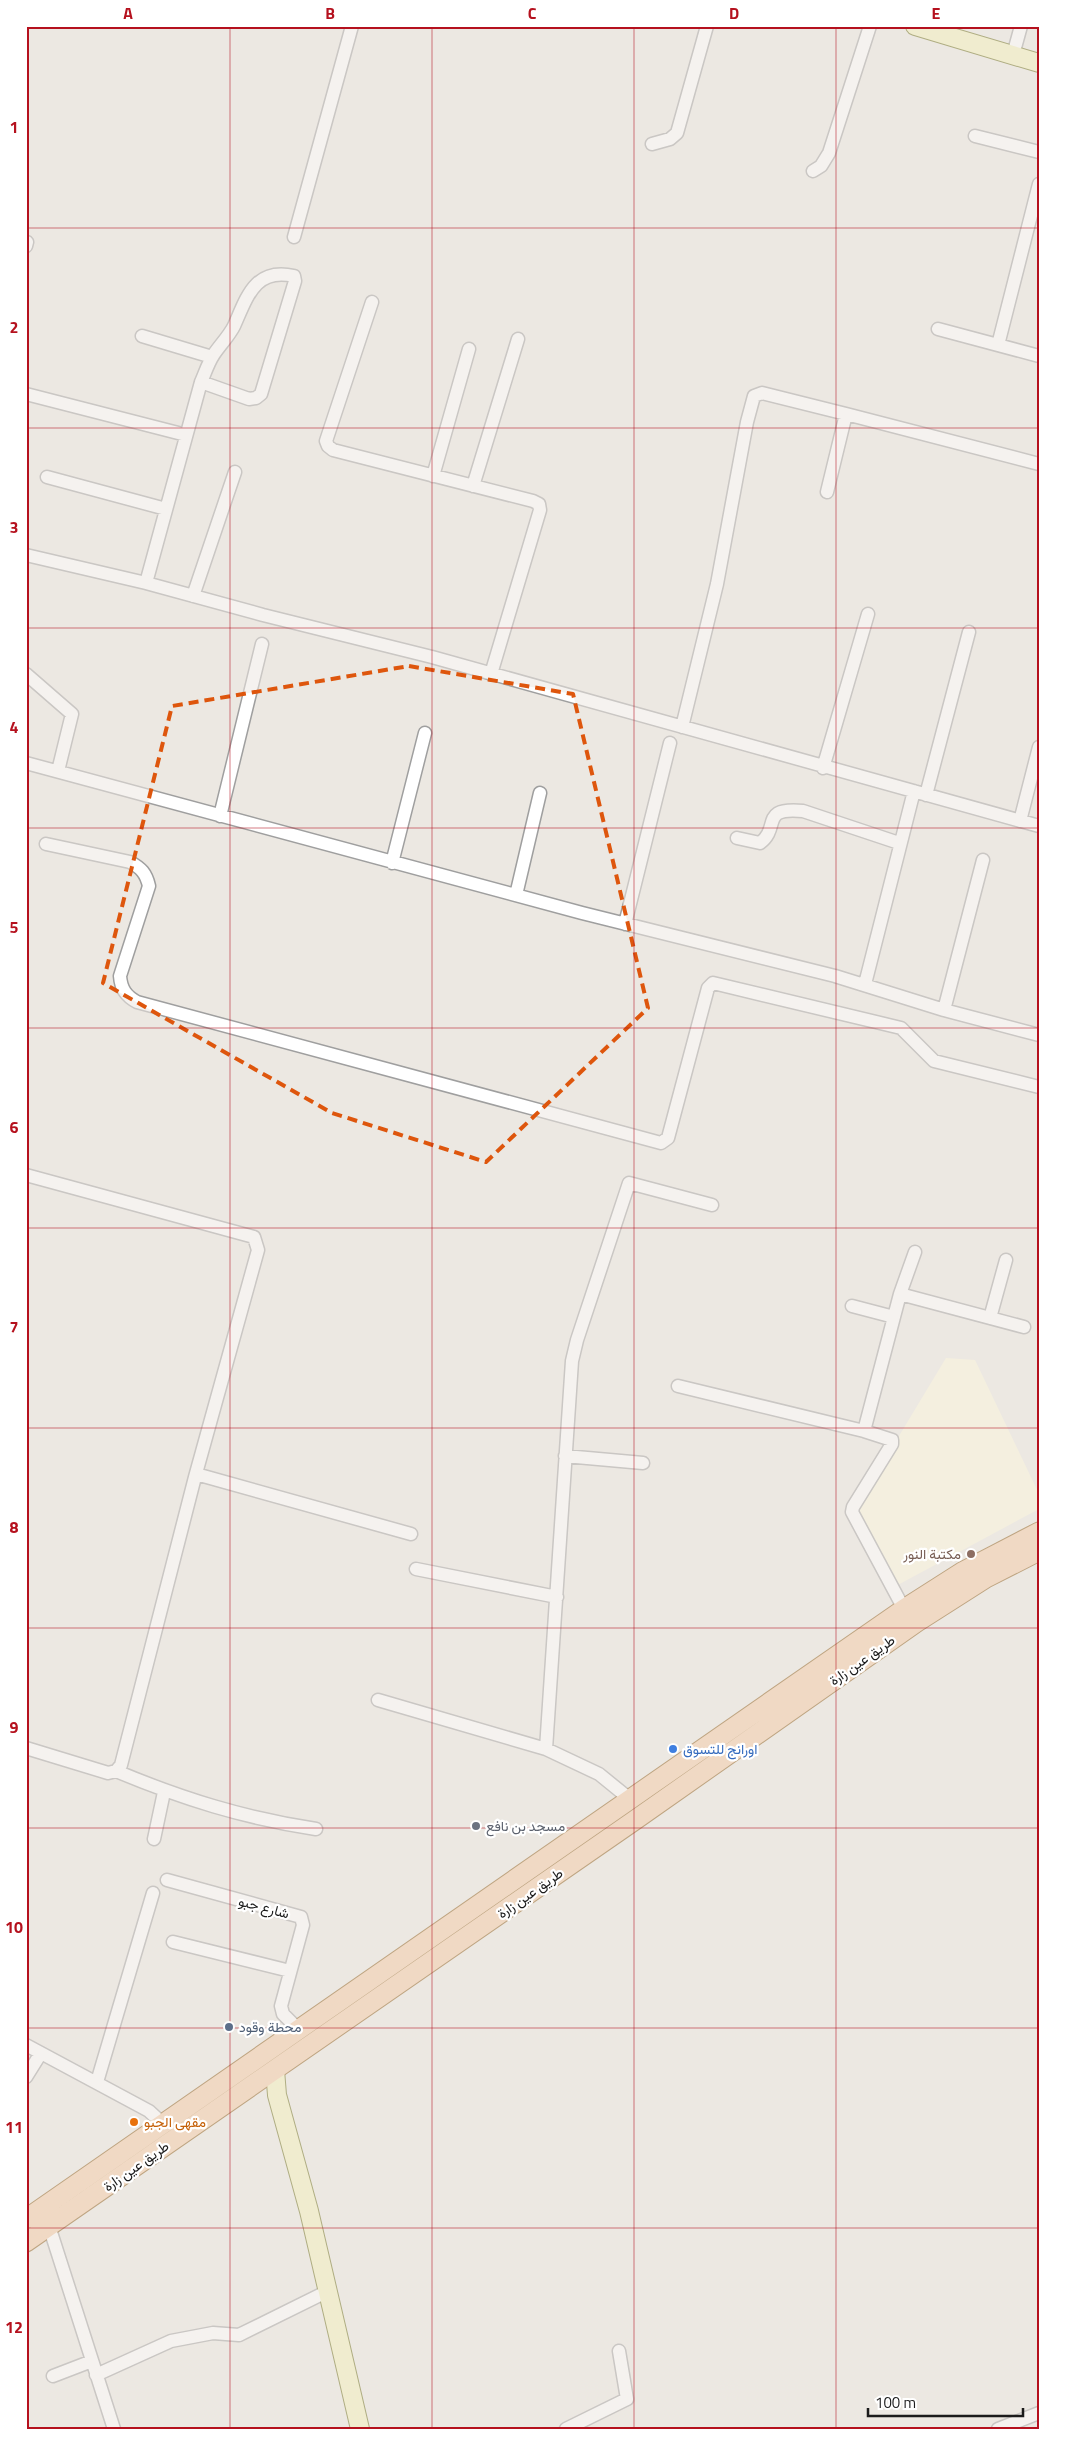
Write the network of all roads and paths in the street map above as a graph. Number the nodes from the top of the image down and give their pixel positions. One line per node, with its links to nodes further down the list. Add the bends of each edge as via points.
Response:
1 (352, 26): 13 (street)
2 (707, 26): 9 (street, via 677,133)
3 (870, 26): 11 (street, via 829,153 821,166)
4 (914, 26): 6 (street)
5 (1021, 26): 6 (street)
6 (1013, 55): 7 (street)
7 (1039, 63)
8 (975, 136): 10 (street)
9 (652, 144)
10 (1039, 152)
11 (813, 171)
12 (1039, 184): 18 (street)
13 (294, 237)
14 (372, 302): 28 (street, via 326,441 333,450)
15 (938, 329): 18 (street)
16 (142, 336): 21 (street)
17 (518, 339): 30 (street)
18 (998, 345): 20 (street)
19 (470, 349): 28 (street)
20 (1039, 356)
21 (212, 357): 22 (street); 22 (street, via 260,280 279,273 295,278 261,394 249,399)
22 (201, 382): 25 (street)
23 (26, 394): 25 (street)
24 (846, 414): 26 (street); 31 (street); 41 (street, via 762,393 754,396 718,584)
25 (186, 435): 32 (street)
26 (1039, 464)
27 (235, 472): 35 (street)
28 (433, 476): 30 (street)
29 (47, 477): 32 (street)
30 (473, 486): 40 (street, via 533,501 539,504 540,510)
31 (827, 492)
32 (166, 509): 34 (street)
33 (26, 555): 34 (street)
34 (146, 583): 35 (street)
35 (193, 596): 40 (street)
36 (868, 614): 46 (street)
37 (969, 632): 49 (street)
38 (262, 644): 50 (street)
39 (26, 674): 47 (street, via 72,714)
40 (491, 674): 41 (street)
41 (682, 727): 46 (street)
42 (426, 733): 57 (street)
43 (670, 743): 59 (street)
44 (1039, 747): 51 (street)
45 (26, 764): 47 (street)
46 (823, 768): 49 (street)
47 (58, 771): 50 (street)
48 (540, 793): 58 (street)
49 (920, 793): 51 (street); 54 (street)
50 (220, 816): 57 (street)
51 (1020, 821): 52 (street)
52 (1039, 826)
53 (737, 838): 54 (street, via 760,843 774,817 787,810 802,811)
54 (899, 843): 60 (street)
55 (46, 844): 63 (street, via 130,862 147,876 149,886 120,976 123,990 137,1002 661,1143 668,1138 708,988 713,983 901,1028 934,1061)
56 (983, 860): 61 (street)
57 (392, 863): 58 (street)
58 (516, 895): 59 (street)
59 (625, 924): 60 (street)
60 (865, 984): 61 (street)
61 (944, 1010): 62 (street)
62 (1039, 1035)
63 (1039, 1086)
64 (26, 1175): 77 (street, via 254,1238 257,1242 258,1250)
65 (712, 1205): 75 (street, via 632,1182 627,1185 572,1361)
66 (915, 1252): 68 (street)
67 (1006, 1260): 71 (street)
68 (900, 1294): 70 (street); 71 (street)
69 (852, 1306): 70 (street)
70 (894, 1317): 74 (street)
71 (990, 1318): 72 (street)
72 (1024, 1327)
73 (678, 1386): 74 (street)
74 (864, 1431): 83 (street, via 892,1442 852,1512)
75 (565, 1456): 76 (street); 82 (street)
76 (643, 1463)
77 (196, 1474): 79 (street); 87 (street, via 121,1765)
78 (1039, 1532): 83 (main road, طريق عين زارة, via 962,1572)
79 (411, 1534)
80 (1039, 1551): 99 (main road, طريق عين زارة, via 986,1578 917,1622)
81 (416, 1569): 82 (street)
82 (556, 1597): 86 (street)
83 (904, 1609): 89 (main road, طريق عين زارة)
84 (378, 1700): 86 (street)
85 (26, 1748): 87 (street, via 108,1773)
86 (546, 1749): 89 (street, via 599,1774)
87 (116, 1771): 88 (street)
88 (164, 1792): 90 (street, via 236,1814); 91 (street)
89 (631, 1800): 96 (main road, طريق عين زارة)
90 (316, 1830)
91 (154, 1839)
92 (167, 1880): 95 (street, شارع جبو, via 301,1917 303,1925)
93 (153, 1892): 101 (street)
94 (173, 1942): 95 (street)
95 (290, 1971): 96 (street, شارع جبو, via 281,2009)
96 (298, 2029): 104 (main road, طريق عين زارة)
97 (26, 2045): 98 (street)
98 (41, 2053): 100 (street); 101 (street)
99 (275, 2070): 102 (main road, طريق عين زارة); 103 (street)
100 (26, 2077)
101 (97, 2082): 104 (street, via 149,2111)
102 (250, 2086): 103 (street, via 266,2092); 106 (main road, طريق عين زارة)
103 (279, 2103): 108 (street)
104 (163, 2124): 105 (main road, طريق عين زارة)
105 (26, 2219)
106 (48, 2226): 107 (main road, طريق عين زارة); 110 (street)
107 (26, 2242)
108 (328, 2291): 111 (street, via 239,2335 213,2333 171,2341); 115 (street)
109 (619, 2351): 116 (street, via 627,2399)
110 (92, 2361): 111 (street); 112 (street)
111 (96, 2375): 114 (street)
112 (53, 2376)
113 (1039, 2413): 117 (street)
114 (114, 2429)
115 (360, 2429)
116 (566, 2429)
117 (998, 2429)

